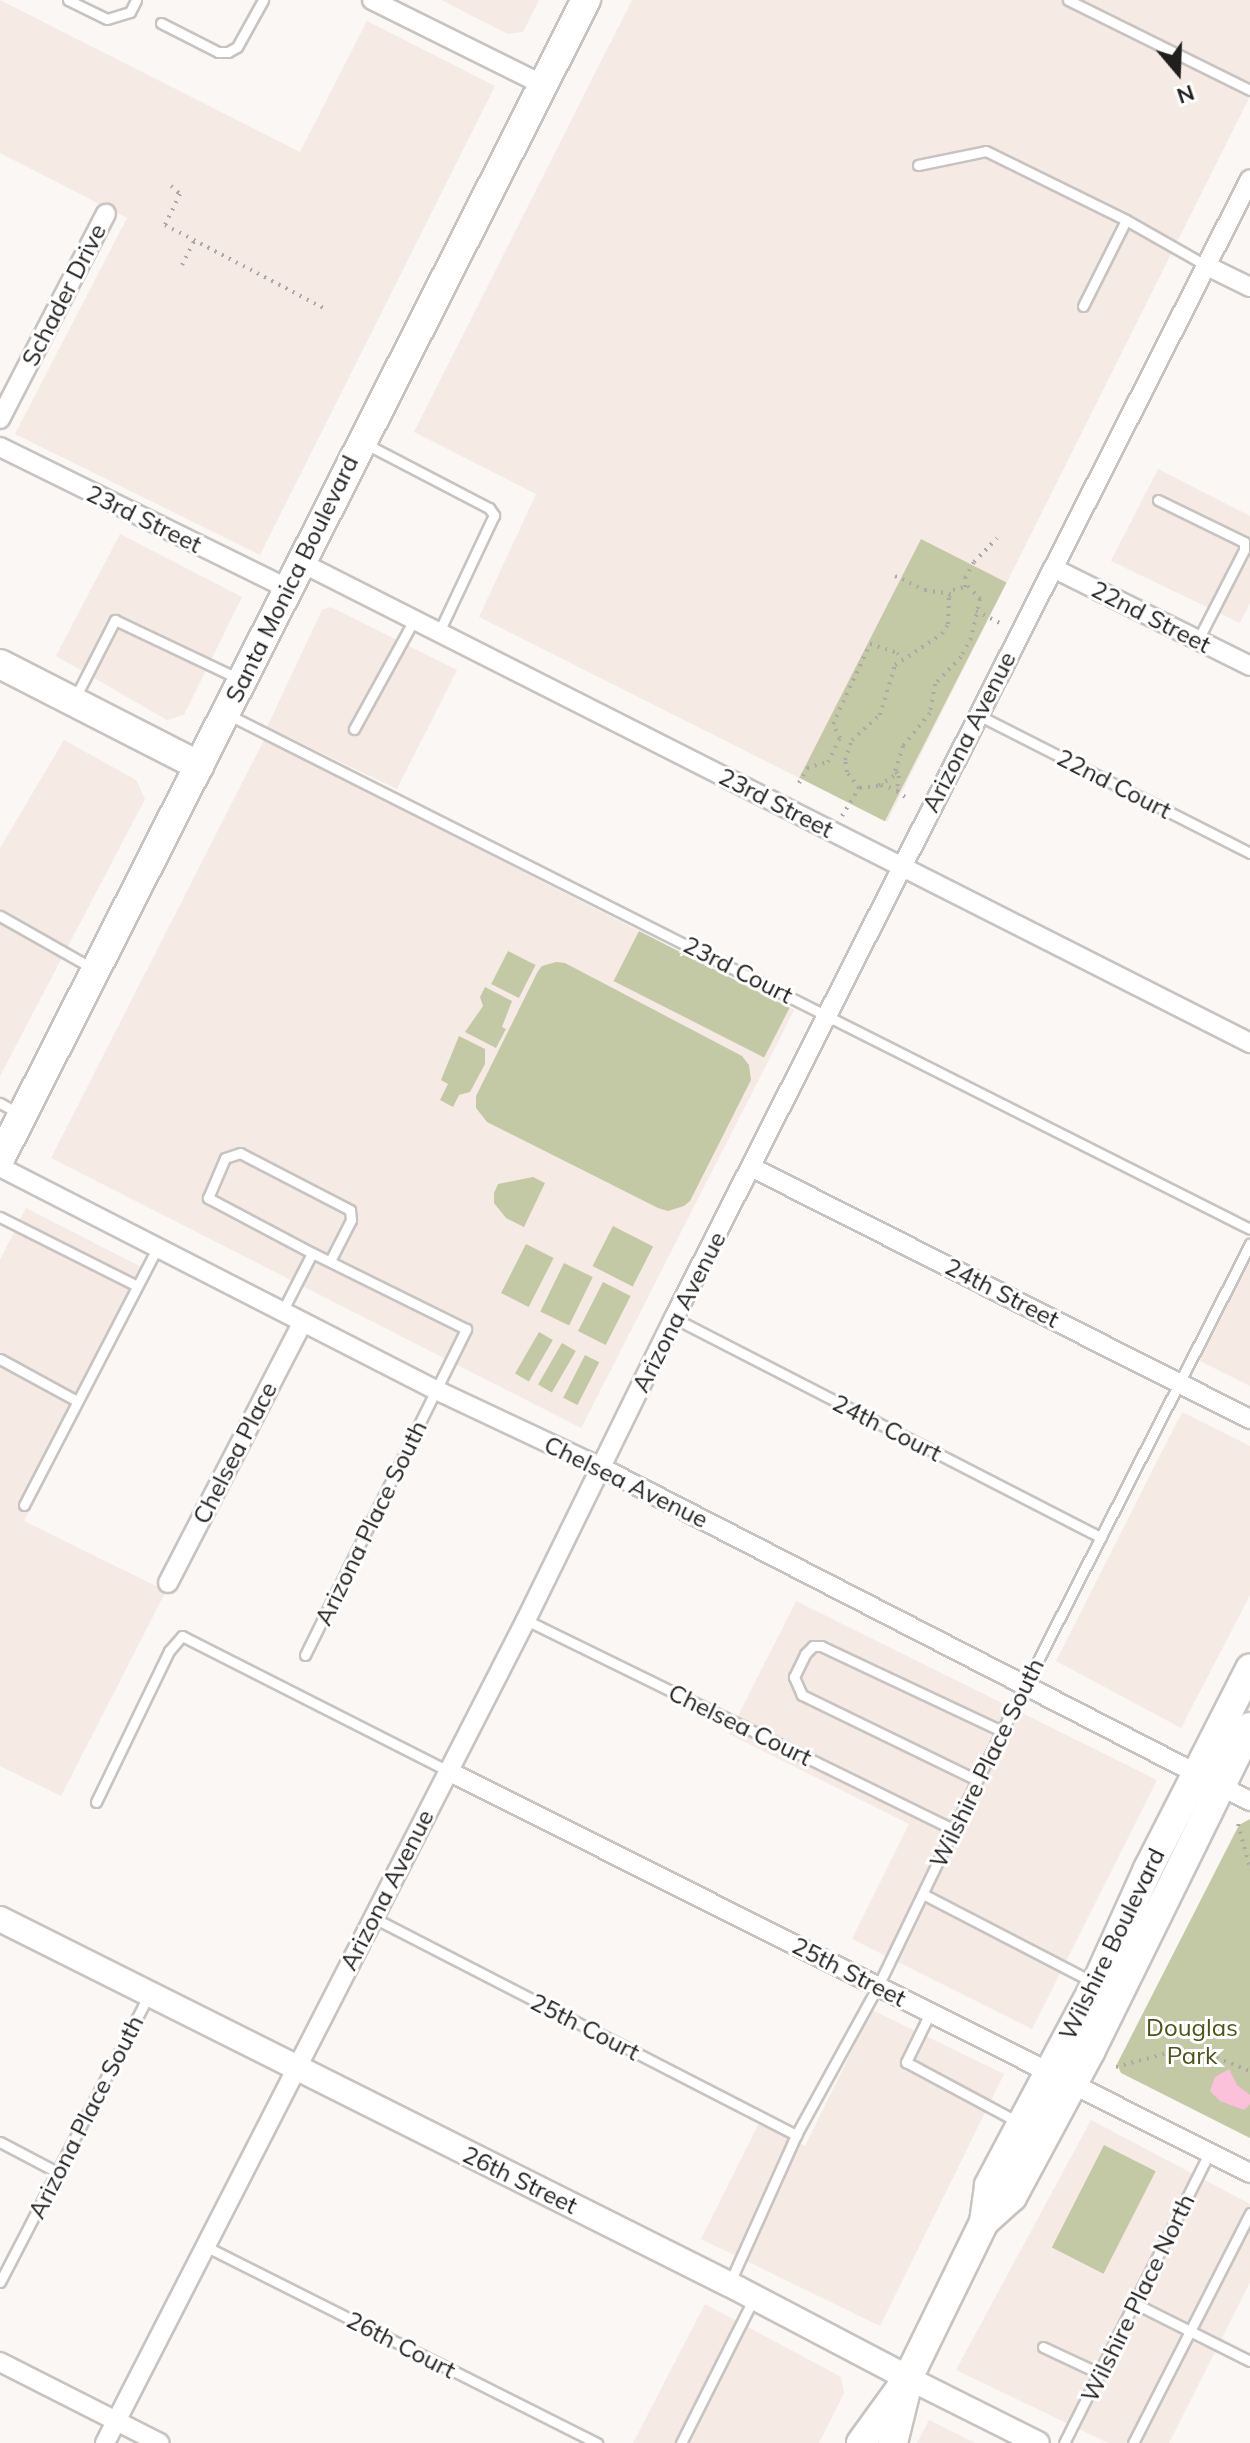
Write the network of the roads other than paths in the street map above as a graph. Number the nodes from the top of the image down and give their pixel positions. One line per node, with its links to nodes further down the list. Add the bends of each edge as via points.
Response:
1 (68, 0): 2 (lane, via 107,19 130,12)
2 (136, 0)
3 (263, 0): 7 (lane, via 237,47 228,52)
4 (586, 0): 8 (main road, Santa Monica Boulevard)
5 (1068, 0): 9 (lane)
6 (383, 2): 8 (street)
7 (161, 23)
8 (543, 85): 18 (main road, Santa Monica Boulevard)
9 (1250, 90)
10 (918, 165): 13 (lane, via 986,151)
11 (1250, 179): 14 (street, Arizona Avenue)
12 (106, 214): 17 (street, Schader Drive)
13 (1126, 220): 14 (lane); 16 (lane)
14 (1207, 266): 15 (street); 22 (street, Arizona Avenue)
15 (1250, 287)
16 (1083, 306)
17 (0, 419)
18 (360, 441): 21 (main road, Santa Monica Boulevard); 25 (lane, via 494,515)
19 (0, 447): 23 (street, 23rd Street)
20 (1158, 500): 26 (lane, via 1244,542)
21 (302, 563): 23 (main road, Santa Monica Boulevard); 24 (street, 23rd Street)
22 (1053, 568): 26 (street, 22nd Street); 32 (street, Arizona Avenue)
23 (289, 589): 29 (main road, Santa Monica Boulevard)
24 (414, 620): 25 (street, 23rd Street); 33 (lane)
25 (439, 632): 36 (street, 23rd Street)
26 (1198, 640): 28 (street, 22nd Street)
27 (0, 664): 30 (main road)
28 (1250, 666)
29 (242, 680): 30 (lane, via 115,620); 31 (main road, Santa Monica Boulevard)
30 (73, 702): 34 (main road)
31 (225, 713): 34 (main road, Santa Monica Boulevard); 39 (lane, 23rd Court)
32 (977, 715): 35 (lane, 22nd Court); 36 (street, Arizona Avenue)
33 (354, 729)
34 (199, 766): 38 (main road, Santa Monica Boulevard)
35 (1250, 853)
36 (901, 867): 39 (street, Arizona Avenue); 40 (street, 23rd Street)
37 (0, 916): 38 (lane)
38 (95, 970): 41 (main road, Santa Monica Boulevard)
39 (828, 1014): 43 (street, Arizona Avenue); 45 (lane, 23rd Court)
40 (1250, 1043)
41 (11, 1109): 42 (main road, Santa Monica Boulevard)
42 (0, 1159): 47 (street, Chelsea Avenue)
43 (753, 1168): 52 (street, Arizona Avenue); 55 (street, 24th Street)
44 (0, 1217): 50 (lane)
45 (1250, 1229)
46 (1250, 1244): 55 (lane, Wilshire Place South)
47 (158, 1246): 50 (lane); 51 (street, Chelsea Avenue)
48 (312, 1253): 49 (lane); 49 (lane, via 208,1198 225,1158 240,1153 350,1210 351,1220); 51 (lane)
49 (330, 1261): 56 (lane, Arizona Place South, via 466,1329)
50 (137, 1286): 57 (lane)
51 (282, 1312): 53 (street, Chelsea Avenue)
52 (674, 1318): 59 (street, Arizona Avenue); 61 (lane, 24th Court)
53 (302, 1323): 56 (street, Chelsea Avenue); 62 (street, Chelsea Place)
54 (0, 1359): 57 (lane)
55 (1179, 1383): 58 (street, 24th Street); 61 (lane, Wilshire Place South)
56 (436, 1390): 59 (street, Chelsea Avenue); 64 (lane, Arizona Place South)
57 (77, 1401): 60 (lane)
58 (1250, 1419)
59 (602, 1468): 63 (street, Arizona Avenue); 66 (street, Chelsea Avenue)
60 (24, 1505)
61 (1101, 1537): 66 (lane, Wilshire Place South)
62 (168, 1583)
63 (526, 1620): 69 (street, Arizona Avenue); 75 (lane, Chelsea Court)
64 (305, 1655)
65 (1250, 1669): 70 (main road, Wilshire Boulevard)
66 (1025, 1685): 68 (lane, Wilshire Place South); 70 (street, Chelsea Avenue)
67 (1250, 1727): 72 (main road, Wilshire Boulevard)
68 (1002, 1731): 71 (lane, Wilshire Place South); 71 (lane, via 821,1646 805,1654 794,1677 802,1695)
69 (448, 1771): 74 (lane, via 182,1636 169,1651); 77 (street, Arizona Avenue); 82 (street, 25th Street)
70 (1195, 1775): 72 (street, Chelsea Avenue); 78 (main road, Wilshire Boulevard)
71 (977, 1780): 75 (lane, Wilshire Place South)
72 (1221, 1787): 73 (street, Chelsea Avenue); 80 (main road, Wilshire Boulevard)
73 (1250, 1801)
74 (96, 1802)
75 (954, 1830): 76 (lane, Wilshire Place South)
76 (923, 1894): 81 (lane); 82 (lane, Wilshire Place South)
77 (374, 1918): 85 (street, Arizona Avenue); 88 (lane, 25th Court)
78 (1124, 1918): 80 (main road); 81 (main road, Wilshire Boulevard)
79 (0, 1919): 83 (main road, 26th Street)
80 (1152, 1929): 86 (main road, Wilshire Boulevard)
81 (1096, 1984): 86 (main road, Wilshire Boulevard)
82 (878, 1986): 84 (street, 25th Street); 88 (lane, Wilshire Place South)
83 (149, 1994): 85 (main road, 26th Street); 91 (lane, Arizona Place South)
84 (930, 2012): 86 (street, 25th Street); 87 (lane, via 906,2062)
85 (295, 2067): 95 (street, Arizona Avenue); 97 (main road, 26th Street)
86 (1060, 2080): 87 (main road, Wilshire Boulevard); 90 (street, 25th Street); 94 (main road, Wilshire Boulevard, via 1012,2197)
87 (1021, 2124): 94 (main road, Wilshire Boulevard, via 989,2185)
88 (796, 2135): 97 (lane, Wilshire Place South)
89 (0, 2142): 91 (lane)
90 (1209, 2153): 92 (street, 25th Street); 99 (lane, Wilshire Place North)
91 (57, 2172): 96 (lane, Arizona Place South)
92 (1250, 2173)
93 (1250, 2213): 100 (lane)
94 (984, 2222): 105 (main road, Wilshire Boulevard)
95 (205, 2246): 106 (street, Arizona Avenue); 111 (lane, 26th Court)
96 (0, 2282)
97 (729, 2284): 98 (main road, 26th Street)
98 (754, 2297): 105 (main road, 26th Street); 112 (lane)
99 (1136, 2304): 100 (lane); 104 (lane, Wilshire Place North)
100 (1190, 2332): 102 (lane); 116 (lane)
101 (1043, 2347): 104 (lane)
102 (1250, 2361)
103 (0, 2362): 106 (street)
104 (1101, 2374): 115 (lane, Wilshire Place North)
105 (908, 2378): 107 (street, 26th Street); 108 (main road, Wilshire Boulevard); 113 (main road, Wilshire Boulevard)
106 (116, 2421): 109 (street, Arizona Avenue); 110 (street)
107 (1010, 2437): 114 (street, 26th Street)
108 (898, 2441)
109 (105, 2443)
110 (160, 2443)
111 (597, 2443)
112 (681, 2443)
113 (861, 2443)
114 (1038, 2443)
115 (1064, 2443)
116 (1133, 2443)

